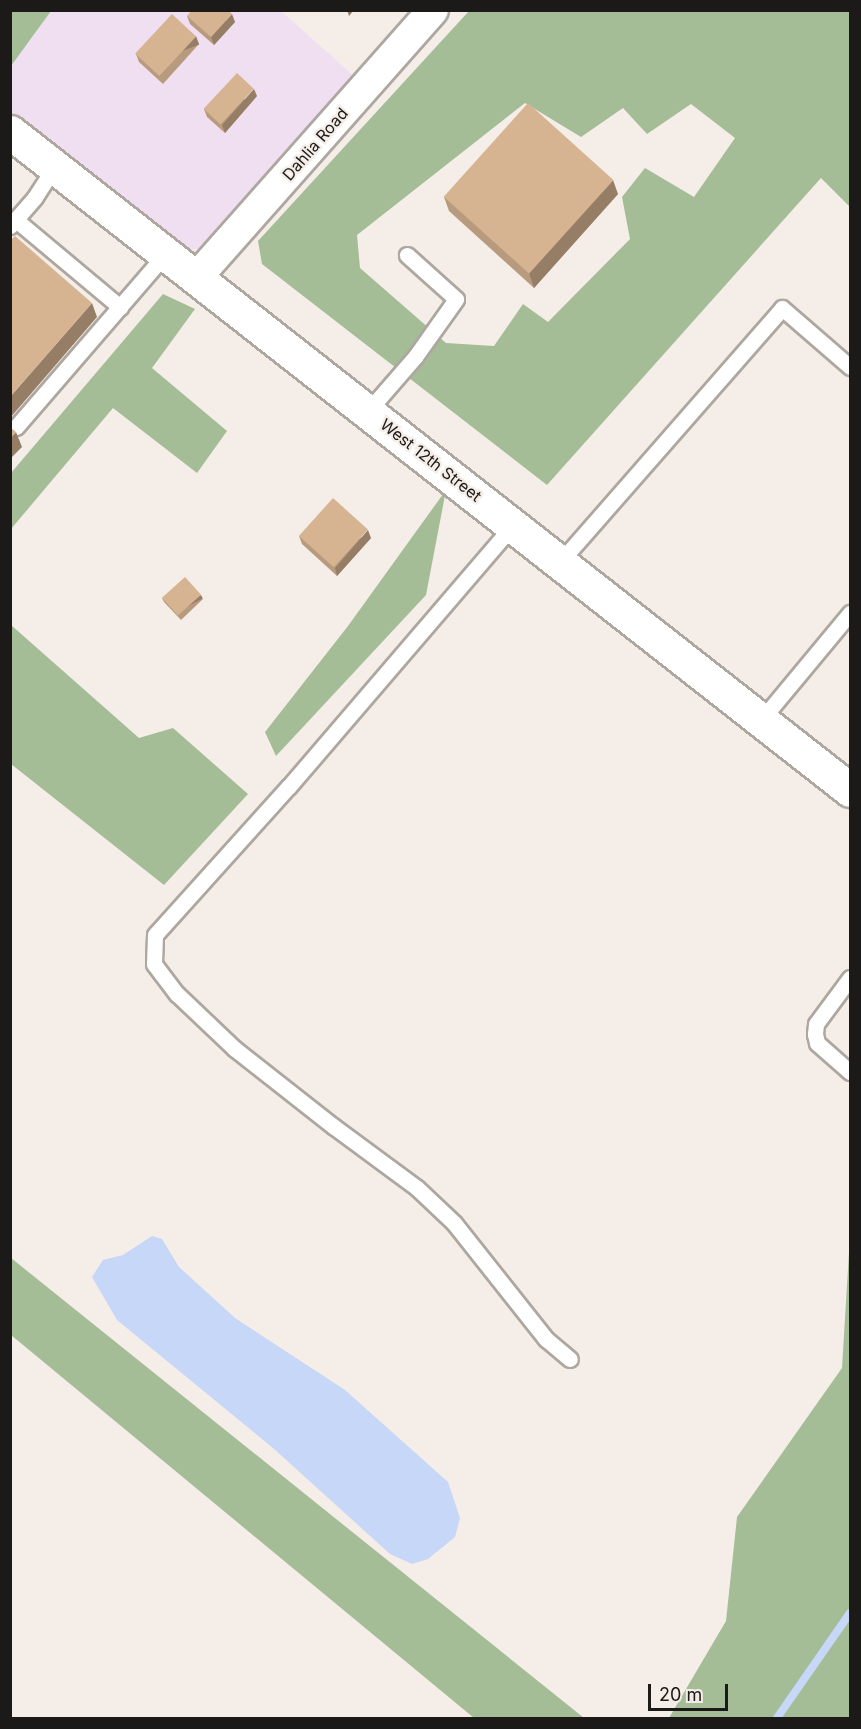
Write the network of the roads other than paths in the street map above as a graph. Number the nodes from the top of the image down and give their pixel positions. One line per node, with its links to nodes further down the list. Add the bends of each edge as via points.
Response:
1 (433, 10): 7 (street, Dahlia Road)
2 (10, 132): 3 (street, West 12th Street)
3 (55, 166): 4 (lane); 5 (street, West 12th Street)
4 (13, 223): 8 (lane)
5 (166, 254): 7 (street, West 12th Street); 8 (lane)
6 (407, 255): 10 (lane, via 456,299 415,357)
7 (197, 277): 10 (street, West 12th Street)
8 (120, 307): 11 (lane)
9 (850, 368): 13 (lane, via 782,308)
10 (368, 411): 12 (street, West 12th Street)
11 (16, 427)
12 (513, 525): 13 (street, West 12th Street); 19 (lane, via 155,935 154,964 177,994 235,1049 425,1195 454,1224 546,1339)
13 (560, 562): 15 (street, West 12th Street)
14 (850, 613): 15 (lane)
15 (762, 719): 16 (street, West 12th Street)
16 (850, 790)
17 (850, 978): 18 (lane, via 816,1024 815,1034 817,1043)
18 (850, 1072)
19 (570, 1359)

